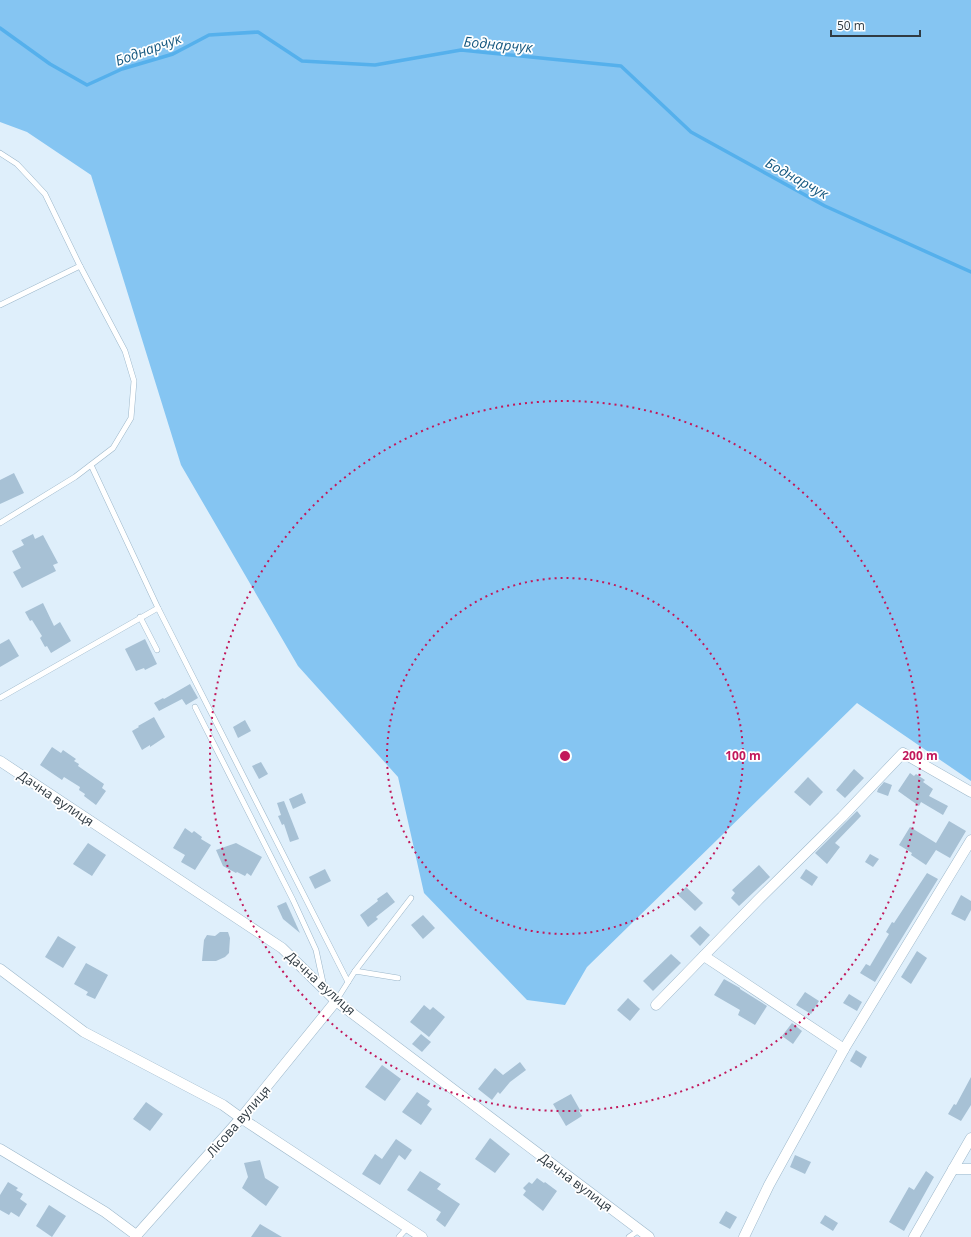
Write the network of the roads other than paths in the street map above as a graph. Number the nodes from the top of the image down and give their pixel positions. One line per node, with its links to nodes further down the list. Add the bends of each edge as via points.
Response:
1 (0, 153): 2 (lane, via 17,164 45,194)
2 (80, 266): 3 (lane); 4 (lane, via 125,351 134,381 131,418 113,448)
3 (0, 305)
4 (91, 465): 5 (lane); 6 (lane)
5 (0, 523)
6 (158, 608): 7 (lane); 19 (lane)
7 (140, 617): 8 (lane); 9 (lane)
8 (158, 650)
9 (0, 698)
10 (195, 707): 20 (lane, via 294,900 316,950)
11 (0, 760): 20 (street, Дачна вулиця, via 282,948)
12 (971, 792): 15 (street, via 903,753)
13 (971, 840): 23 (street)
14 (411, 898): 17 (lane)
15 (704, 956): 22 (street); 23 (street)
16 (0, 969): 24 (street, via 84,1032 223,1105)
17 (355, 971): 18 (lane); 19 (lane)
18 (398, 978)
19 (348, 982): 21 (lane)
20 (325, 990): 21 (street, Дачна вулиця)
21 (336, 1001): 24 (street, Лісова вулиця); 30 (street, Дачна вулиця)
22 (656, 1005)
23 (844, 1049): 36 (street, via 769,1185)
24 (241, 1118): 29 (street); 31 (street, Лісова вулиця)
25 (971, 1138): 27 (street)
26 (0, 1149): 31 (street, via 105,1212)
27 (953, 1169): 28 (street); 37 (street)
28 (971, 1169)
29 (407, 1228): 32 (lane); 33 (street)
30 (639, 1230): 34 (lane); 35 (street, Дачна вулиця)
31 (136, 1236)
32 (399, 1237)
33 (422, 1237)
34 (629, 1237)
35 (649, 1237)
36 (744, 1237)
37 (914, 1237)

